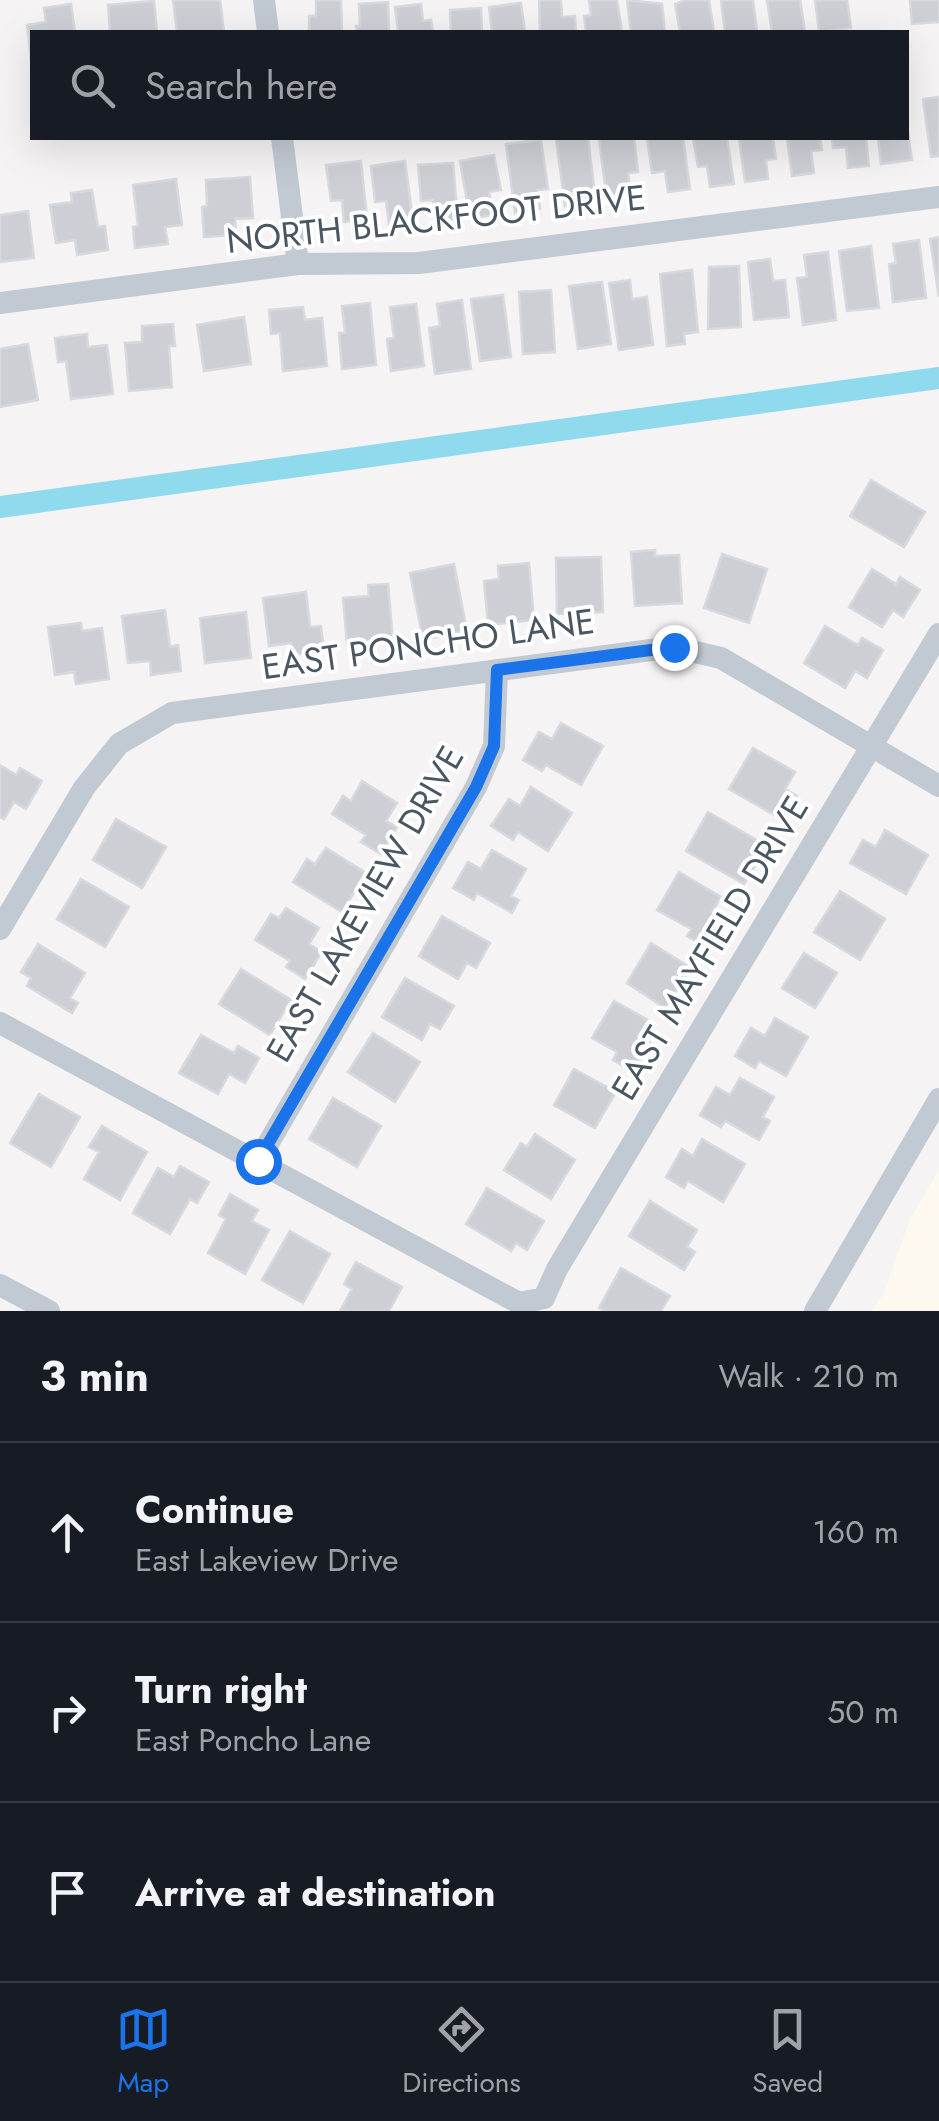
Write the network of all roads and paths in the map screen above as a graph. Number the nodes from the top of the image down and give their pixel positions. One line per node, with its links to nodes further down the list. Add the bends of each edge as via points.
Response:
1 (264, 0): 2 (street)
2 (268, 30)
3 (282, 140): 5 (street)
4 (939, 197): 5 (street, NORTH BLACKFOOT DRIVE, via 419,263)
5 (298, 264): 6 (street, NORTH BLACKFOOT DRIVE)
6 (0, 303)
7 (939, 634): 9 (street, EAST MAYFIELD DRIVE)
8 (497, 670): 9 (street, EAST PONCHO LANE, via 674,647 721,658); 11 (street, EAST PONCHO LANE, via 172,714 119,744 84,788); 14 (street, EAST LAKEVIEW DRIVE, via 494,746 476,787)
9 (873, 746): 10 (street, EAST PONCHO LANE); 14 (street, EAST MAYFIELD DRIVE, via 544,1298 519,1303)
10 (939, 786)
11 (0, 929)
12 (0, 1022): 14 (street)
13 (939, 1099): 17 (street)
14 (258, 1161)
15 (0, 1285): 16 (street)
16 (49, 1311)
17 (815, 1311)

